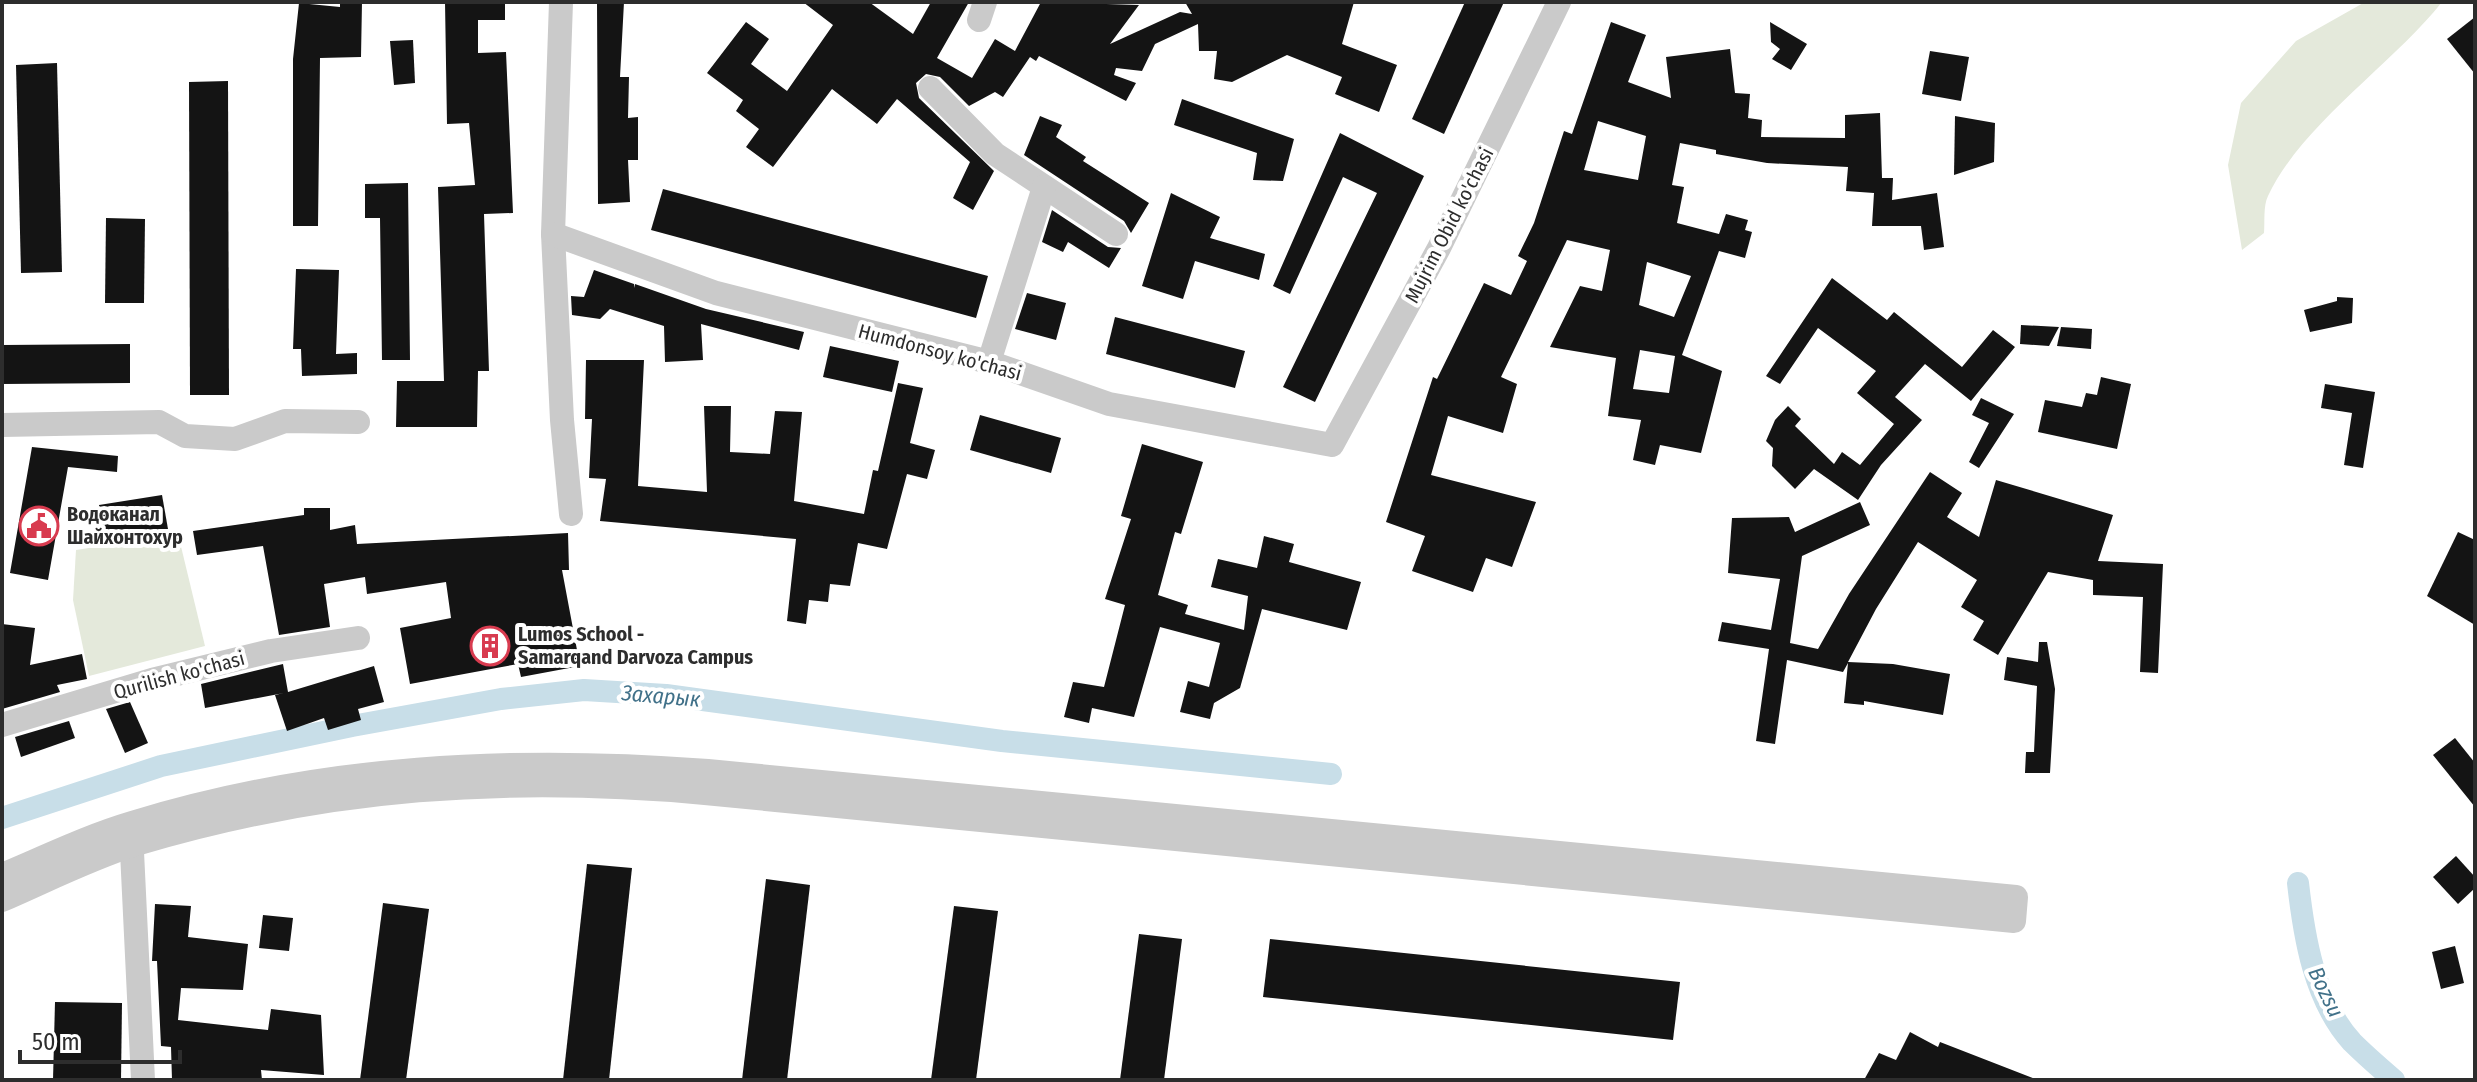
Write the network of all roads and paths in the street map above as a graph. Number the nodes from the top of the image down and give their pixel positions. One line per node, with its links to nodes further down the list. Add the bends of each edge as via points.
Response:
1 (561, 2): 5 (street)
2 (1559, 2): 10 (street, Mujrim Obid ko'chasi, via 1439,248)
3 (930, 88): 4 (street, via 995,154)
4 (1044, 187): 6 (street); 7 (street)
5 (553, 234): 7 (street, Humdonsoy ko'chasi, via 716,293); 11 (street)
6 (1116, 234)
7 (989, 362): 10 (street, Humdonsoy ko'chasi, via 1109,404)
8 (358, 422): 9 (street, via 285,421 235,439 185,436 159,422)
9 (2, 425)
10 (1332, 445)
11 (571, 514)
12 (358, 638): 13 (street, Qurilish ko'chasi, via 271,651 152,680)
13 (2, 725)
14 (131, 834): 14 (street, via 344,798 562,783 2014,921 2016,897 635,765 483,763 374,772 266,789); 15 (street); 16 (street); 17 (street)
15 (2, 875)
16 (2, 900)
17 (143, 1080)

